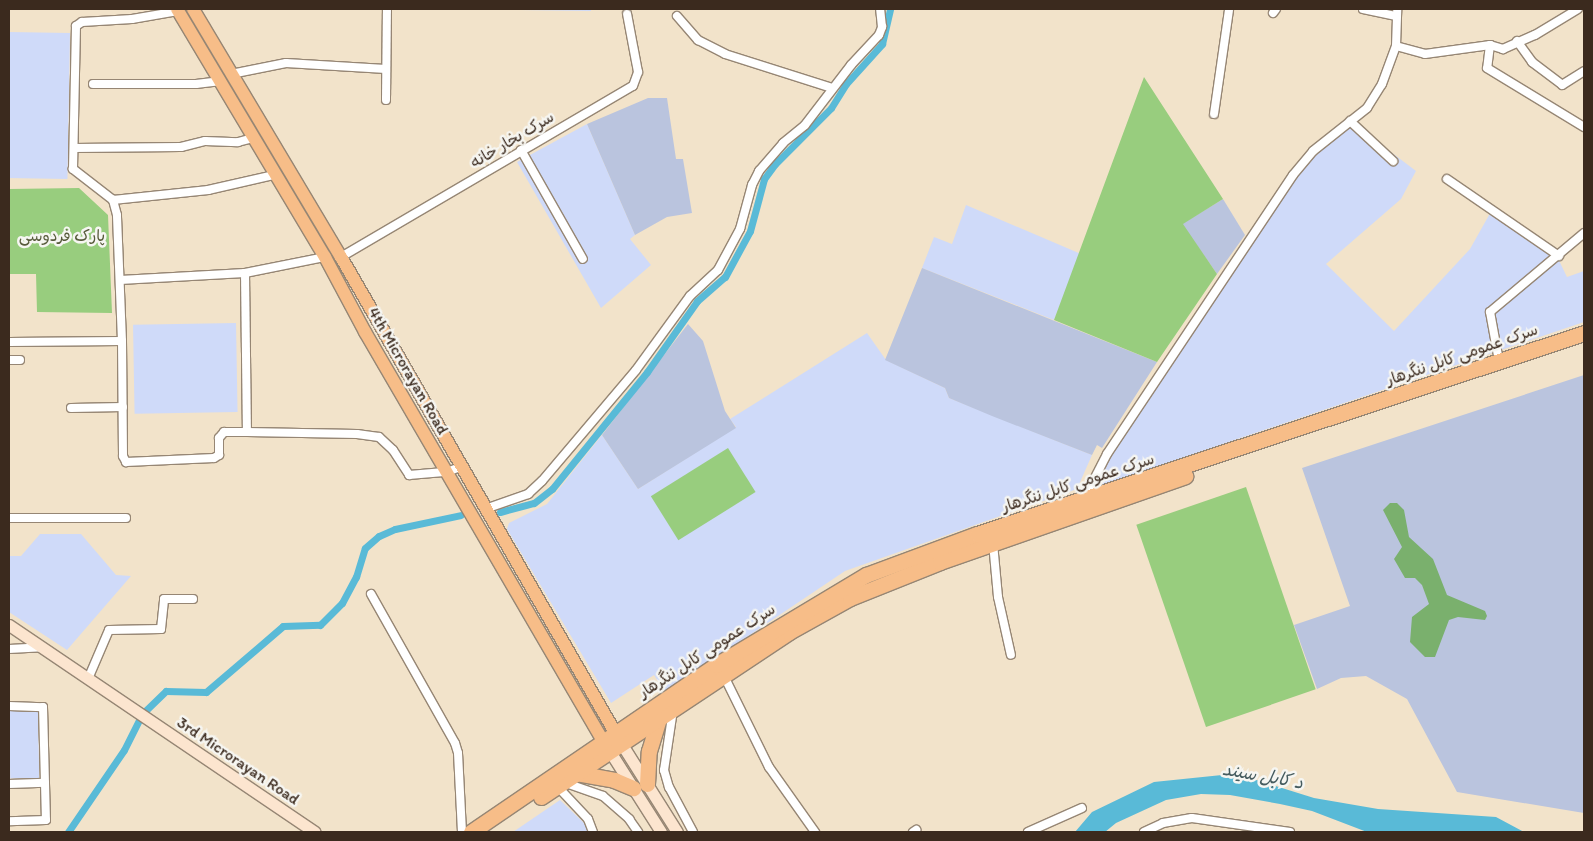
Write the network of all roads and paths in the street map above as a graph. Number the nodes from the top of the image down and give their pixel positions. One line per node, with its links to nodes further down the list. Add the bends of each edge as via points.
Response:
1 (193, 9): 16 (main road, 4th Microrayan Road)
2 (387, 9): 14 (street)
3 (880, 9): 19 (street, via 881,33)
4 (1363, 9): 8 (street)
5 (1578, 9): 11 (street)
6 (178, 10): 18 (main road, 4th Microrayan Road); 25 (street, via 132,19 82,22 76,26)
7 (1229, 10): 21 (street)
8 (1397, 13): 13 (street)
9 (628, 14): 26 (street, سرک بخار خانه, via 636,59 636,83)
10 (678, 16): 19 (street, via 698,40 725,54)
11 (1517, 42): 12 (street, via 1503,49); 15 (street, via 1532,62 1562,85)
12 (1490, 45): 13 (street, via 1425,54); 23 (street, via 1487,68)
13 (1396, 46): 22 (street, via 1382,84 1367,108)
14 (386, 69): 16 (street, via 286,63); 20 (street)
15 (1584, 72)
16 (233, 78): 18 (main road); 34 (main road, 4th Microrayan Road)
17 (93, 84): 18 (street)
18 (221, 85): 24 (main road, 4th Microrayan Road)
19 (832, 88): 50 (street, via 808,121 759,171 740,228 718,270 690,296 636,370 528,494)
20 (386, 100)
21 (1214, 114)
22 (1350, 121): 27 (street); 51 (street, via 1302,163 1253,232 1107,454)
23 (1584, 127)
24 (253, 138): 25 (street, via 238,142 205,140 181,147); 28 (main road, 4th Microrayan Road)
25 (74, 148): 30 (street, via 74,172)
26 (521, 150): 34 (street, سرک بخار خانه); 35 (street)
27 (1394, 160)
28 (274, 175): 30 (street, via 208,190); 33 (main road, 4th Microrayan Road)
29 (1447, 179): 32 (street)
30 (113, 200): 37 (street, via 117,215)
31 (1584, 233): 32 (street)
32 (1559, 256): 44 (street, via 1490,312)
33 (325, 257): 36 (street); 49 (main road, 4th Microrayan Road)
34 (341, 257): 48 (main road, 4th Microrayan Road)
35 (583, 259)
36 (245, 273): 37 (street); 47 (street)
37 (120, 280): 40 (street)
38 (1584, 333): 44 (highway, سرک عمومی کابل ننگرهار)
39 (9, 342): 40 (street)
40 (122, 342): 45 (street)
41 (1584, 342): 51 (highway, سرک عمومی کابل ننگرهار)
42 (9, 360): 43 (street)
43 (20, 360)
44 (1499, 361): 51 (highway, سرک عمومی کابل ننگرهار)
45 (123, 407): 46 (street); 47 (street, via 123,459 126,462 214,458 219,454 219,438 224,432)
46 (70, 408)
47 (247, 432): 49 (street, via 329,432 379,437 393,450 409,475)
48 (460, 467): 49 (street); 50 (main road, 4th Microrayan Road)
49 (447, 472): 66 (main road, 4th Microrayan Road)
50 (485, 509): 66 (main road, 4th Microrayan Road)
51 (1079, 510): 54 (highway); 66 (highway, سرک عمومی کابل ننگرهار, via 866,575 799,613)
52 (9, 518): 53 (street)
53 (126, 518)
54 (993, 543): 60 (street, via 998,597); 61 (highway, via 850,598 789,632)
55 (370, 594): 75 (street, via 455,743)
56 (193, 599): 62 (street, via 164,599 161,629 109,630)
57 (9, 625): 58 (street, 3rd Microrayan Road)
58 (42, 647): 59 (street); 62 (street, 3rd Microrayan Road)
59 (9, 648)
60 (1011, 654)
61 (724, 676): 64 (highway); 83 (street, via 769,768)
62 (88, 679): 74 (street, 3rd Microrayan Road)
63 (9, 706): 68 (street, via 43,707)
64 (674, 709): 65 (highway); 82 (street, via 664,770 669,787)
65 (660, 718): 66 (highway); 71 (highway)
66 (611, 742): 67 (highway); 71 (street); 76 (highway)
67 (576, 773): 70 (highway); 71 (highway)
68 (45, 783): 69 (street); 73 (street, via 46,820)
69 (9, 784)
70 (560, 784): 77 (highway); 78 (street, via 588,819); 79 (street, via 604,796 630,819)
71 (640, 786): 80 (street); 81 (street)
72 (1082, 808): 84 (street)
73 (9, 821)
74 (315, 832)
75 (462, 832)
76 (471, 832)
77 (488, 832)
78 (593, 832)
79 (638, 832)
80 (661, 832)
81 (677, 832)
82 (694, 832)
83 (816, 832)
84 (1028, 832)
85 (1144, 832): 86 (street, via 1176,819 1192,818)
86 (1290, 832)

